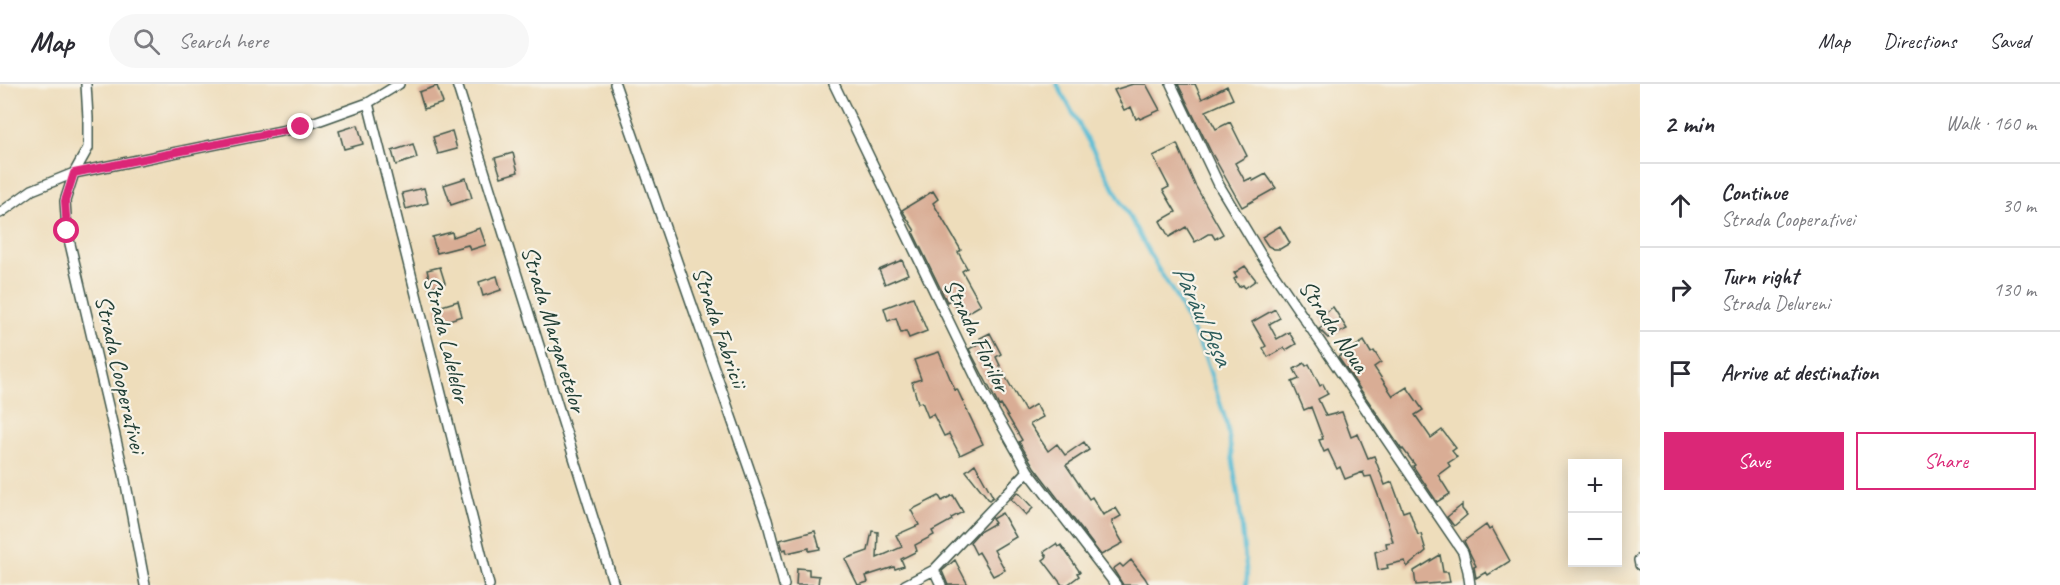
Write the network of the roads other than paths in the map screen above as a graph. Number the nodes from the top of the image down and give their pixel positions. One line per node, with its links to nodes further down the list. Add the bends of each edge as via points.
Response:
1 (86, 84): 8 (street, Strada Cooperativei, via 88,148)
2 (399, 84): 7 (street)
3 (457, 84): 14 (street, Strada Margaretelor)
4 (615, 84): 15 (street, Strada Fabricii, via 766,520)
5 (834, 84): 10 (street, Strada Florilor, via 982,390)
6 (1171, 84): 19 (street, Strada Noua, via 1219,185 1462,552)
7 (368, 103): 8 (street, via 301,127); 13 (street, Strada Lalelelor)
8 (74, 173): 9 (street, via 32,190); 12 (street, Strada Cooperativei, via 65,201 67,231 124,474)
9 (0, 213)
10 (1028, 471): 11 (street); 18 (street, Strada Florilor)
11 (934, 570): 16 (street); 17 (street)
12 (145, 585)
13 (489, 585)
14 (614, 585)
15 (784, 585)
16 (905, 585)
17 (941, 585)
18 (1116, 585)
19 (1470, 585)

